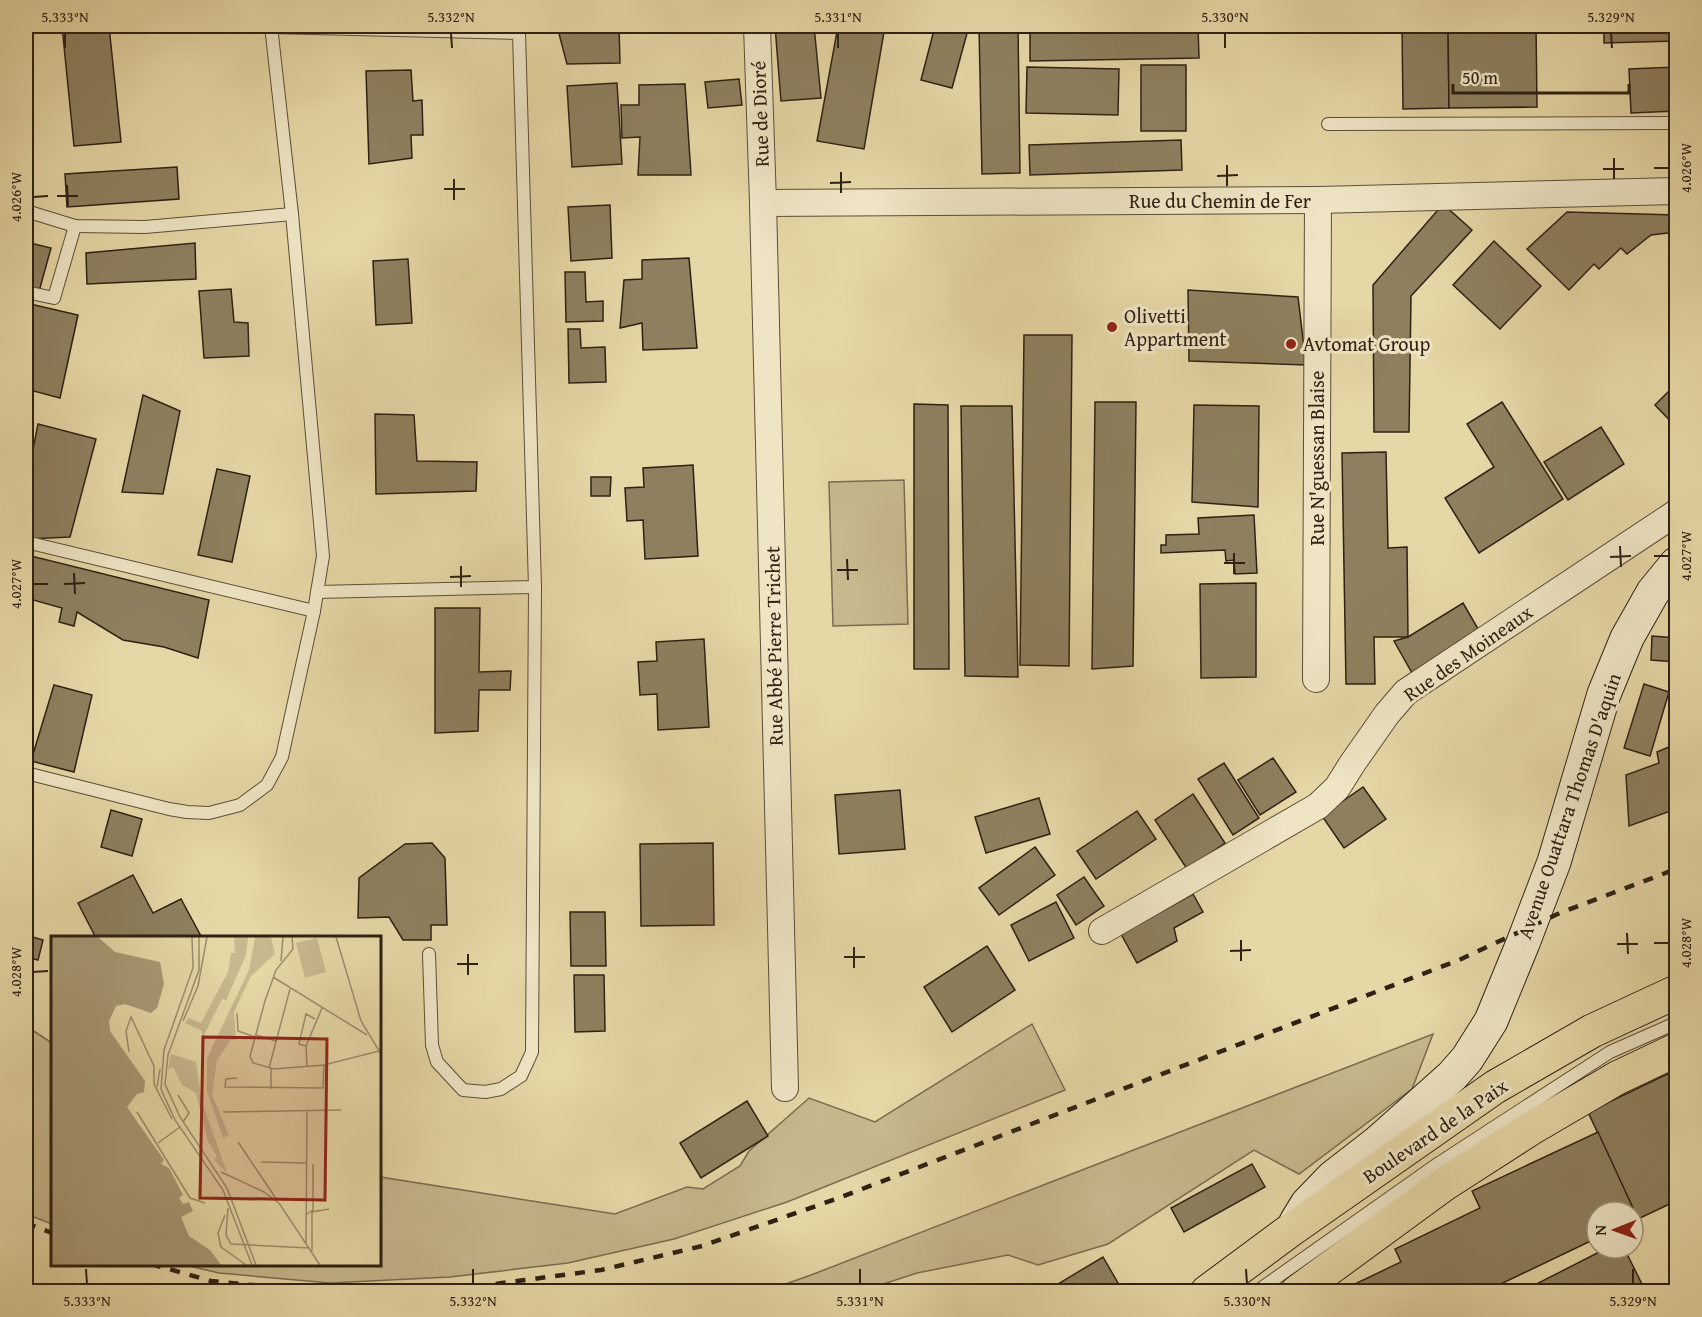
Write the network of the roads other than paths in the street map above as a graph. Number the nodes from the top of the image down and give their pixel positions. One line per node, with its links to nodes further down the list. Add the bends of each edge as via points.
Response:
1 (271, 26): 9 (lane); 15 (lane, via 519,33)
2 (757, 26): 7 (street, Rue de Dioré)
3 (1328, 123): 4 (lane)
4 (1677, 123)
5 (1677, 191): 6 (street, Rue du Chemin de Fer)
6 (1318, 200): 7 (street, Rue du Chemin de Fer); 18 (street, Rue N'guessan Blaise)
7 (763, 203): 26 (street, Rue Abbé Pierre Trichet)
8 (26, 212): 10 (lane)
9 (292, 214): 10 (lane, via 146,227); 16 (lane, via 322,556)
10 (75, 226): 11 (lane, via 54,298)
11 (26, 292)
12 (1677, 513): 20 (street, Rue des Moineaux, via 1406,692 1337,788 1318,806)
13 (26, 542): 17 (lane)
14 (1677, 564): 28 (main road, Avenue Ouattara Thomas D'aquin, via 1653,592 1627,638 1604,694 1554,862 1491,1021 1452,1076 1333,1177 1307,1204)
15 (535, 586): 16 (lane); 21 (lane, via 532,1052 521,1076 501,1089 463,1090 437,1062 432,1045)
16 (317, 592): 17 (lane)
17 (314, 610): 19 (lane, via 282,757 267,785 240,805 209,813 187,812)
18 (1316, 680)
19 (26, 773)
20 (1102, 931)
21 (429, 954)
22 (1677, 992): 28 (main road, Boulevard de la Paix, via 1593,1031 1495,1087)
23 (1677, 1023): 27 (lane, Boulevard de la Paix, via 1610,1052)
24 (1677, 1050): 25 (main road)
25 (1617, 1078): 27 (lane); 31 (main road, via 1446,1183)
26 (785, 1088)
27 (1439, 1162): 30 (lane, Boulevard de la Paix)
28 (1292, 1230): 29 (main road, Boulevard de la Paix)
29 (1207, 1292)
30 (1256, 1292)
31 (1297, 1292)

